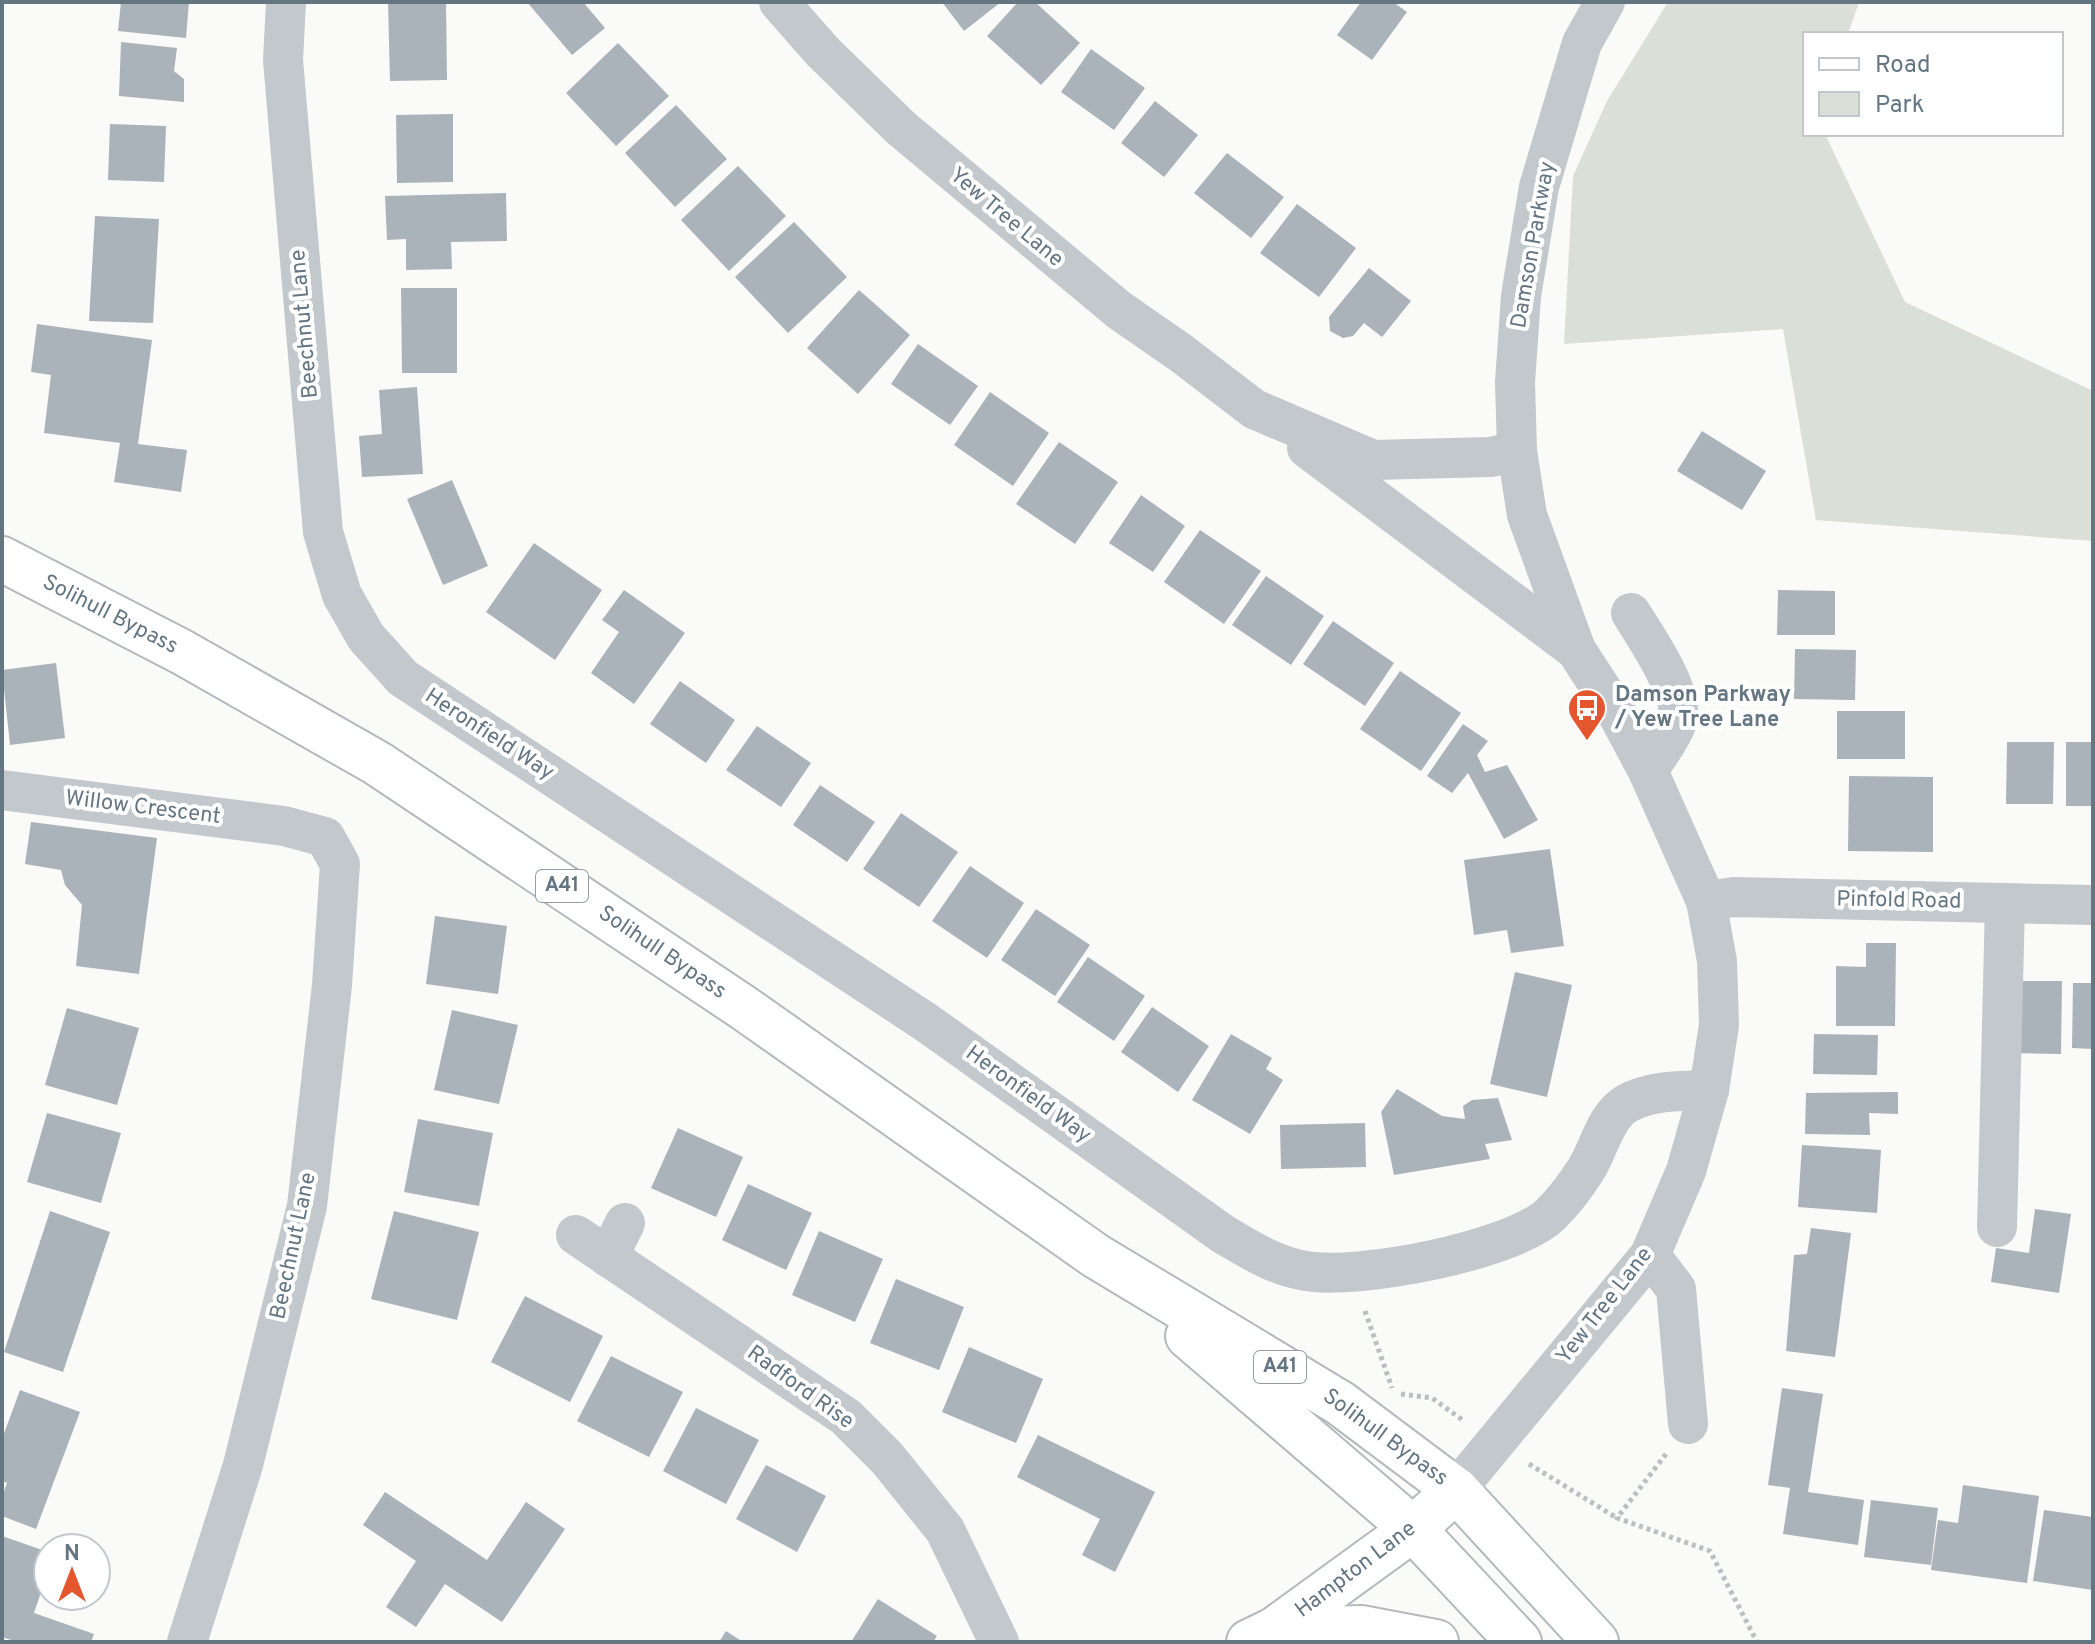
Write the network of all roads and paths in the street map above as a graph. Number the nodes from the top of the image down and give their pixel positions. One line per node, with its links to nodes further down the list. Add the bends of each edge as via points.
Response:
1 (286, 2): 8 (street, Beechnut Lane, via 283,60 323,532 342,595)
2 (779, 2): 4 (street, Yew Tree Lane, via 912,138 1119,310)
3 (1605, 2): 5 (street, Damson Parkway, via 1582,43 1539,187 1521,296)
4 (1254, 409): 5 (street, Yew Tree Lane, via 1373,460 1491,457); 9 (street, Yew Tree Lane)
5 (1517, 451): 9 (street, Yew Tree Lane, via 1527,515)
6 (2, 559): 20 (main road, Solihull Bypass / A41, via 182,652 377,763 744,1008)
7 (1631, 613): 10 (street, via 1679,704 1677,722)
8 (366, 637): 21 (street, Heronfield Way, via 403,678 927,1023 1223,1234 1275,1263 1309,1272)
9 (1576, 650): 10 (street, Yew Tree Lane)
10 (1648, 771): 13 (street, Yew Tree Lane)
11 (2, 790): 12 (street, Willow Crescent)
12 (284, 826): 27 (street, Beechnut Lane, via 325,837 340,864 307,1206 243,1465)
13 (1706, 901): 14 (street, Pinfold Road, via 1734,897); 16 (street, Yew Tree Lane, via 1717,961 1719,1025)
14 (2005, 903): 15 (street, Pinfold Road); 17 (street)
15 (2093, 905)
16 (1709, 1090): 19 (street, Yew Tree Lane, via 1686,1171); 21 (street, Heronfield Way, via 1665,1092 1628,1103 1616,1113 1585,1171 1550,1215 1526,1231 1495,1244 1377,1272)
17 (1997, 1227)
18 (603, 1238): 28 (street, Radford Rise, via 846,1417 887,1458 945,1530)
19 (1650, 1255): 23 (street, via 1676,1289); 24 (street, Yew Tree Lane)
20 (1096, 1256): 24 (main road, Solihull Bypass / A41, via 1340,1403); 25 (main road, Solihull Bypass / A41)
21 (1351, 1272): 22 (path)
22 (1393, 1393)
23 (1688, 1424): 32 (path, via 1617,1518 1710,1551)
24 (1456, 1490): 25 (main road, Hampton Lane); 31 (main road, Solihull Bypass / A41)
25 (1413, 1529): 26 (main road, Hampton Lane); 30 (main road, Solihull Bypass / A41)
26 (1262, 1636): 29 (main road, via 1362,1628)
27 (187, 1642)
28 (999, 1642)
29 (1436, 1642)
30 (1519, 1642)
31 (1596, 1642)
32 (1757, 1642)

